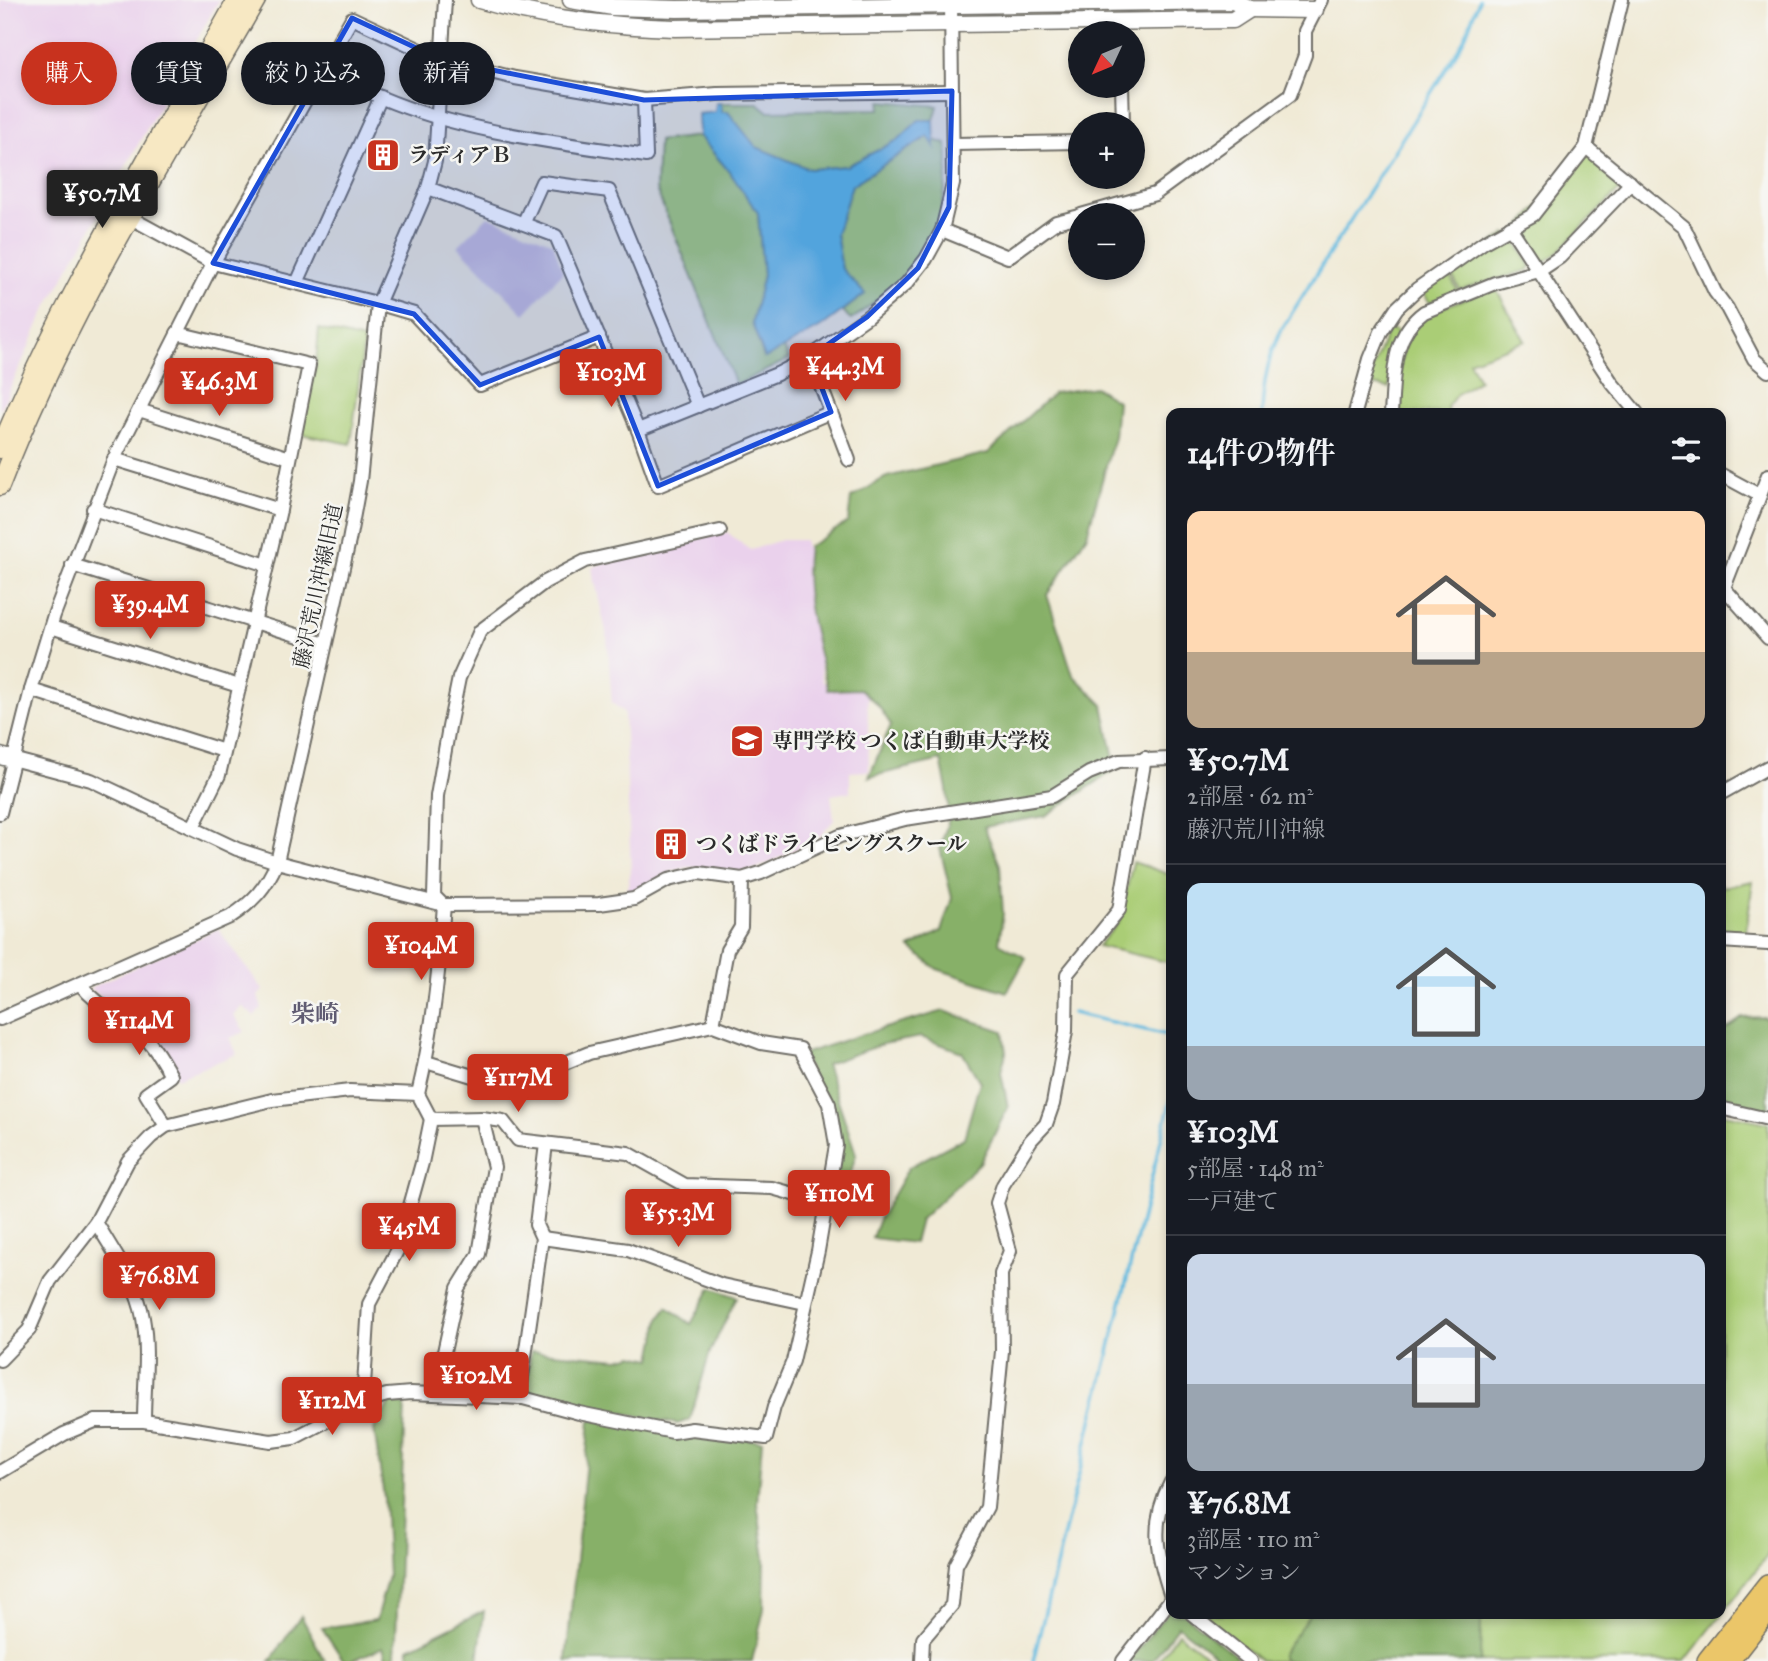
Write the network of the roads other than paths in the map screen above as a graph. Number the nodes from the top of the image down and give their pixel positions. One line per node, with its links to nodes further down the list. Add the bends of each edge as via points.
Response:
1 (237, 0): 50 (main road, via 74,292)
2 (256, 0): 30 (main road)
3 (445, 0): 15 (street, 藤沢荒川沖線旧道)
4 (479, 0): 10 (street, via 606,26)
5 (570, 0): 7 (street, via 677,9)
6 (1622, 0): 26 (street)
7 (951, 2): 8 (street); 10 (street)
8 (1250, 4): 9 (street); 11 (street, via 1233,20)
9 (1318, 5): 29 (street, via 1305,31 1305,55 1290,95 1155,194)
10 (951, 24): 12 (street); 17 (street)
11 (1145, 26)
12 (1068, 27)
13 (339, 42): 14 (street, via 352,18)
14 (403, 42)
15 (443, 42)
16 (495, 73): 19 (street)
17 (952, 91): 19 (street, via 717,94); 25 (street)
18 (385, 98): 23 (street)
19 (644, 100): 23 (street, via 646,156 548,141)
20 (303, 105): 35 (street)
21 (377, 105): 37 (street)
22 (439, 105): 23 (street, 藤沢荒川沖線旧道)
23 (438, 116): 28 (street, 藤沢荒川沖線旧道)
24 (1068, 142): 25 (street)
25 (954, 144): 34 (street, via 953,184)
26 (1586, 147): 27 (street); 33 (street, via 1533,215)
27 (1631, 183): 36 (street, via 1560,257); 42 (street, via 1684,227 1754,359)
28 (428, 188): 32 (street); 38 (street, 藤沢荒川沖線旧道)
29 (1125, 203)
30 (131, 218): 35 (street); 56 (main road, via 55,360)
31 (1068, 219): 34 (street, via 1056,222 1007,257)
32 (524, 222): 40 (street, via 556,236); 43 (street, via 542,182 609,191)
33 (1510, 227): 36 (street); 44 (street, via 1417,289 1397,308 1370,359)
34 (942, 230): 41 (street, via 906,283)
35 (213, 263): 37 (street); 39 (street)
36 (1539, 271): 45 (street, via 1495,283 1417,317 1398,348); 46 (street)
37 (297, 283): 38 (street)
38 (378, 303): 40 (street, via 414,314 480,385); 68 (street, 藤沢荒川沖線旧道, via 360,481)
39 (177, 333): 47 (street); 51 (street, via 309,365)
40 (598, 337): 49 (street)
41 (810, 358): 43 (street); 48 (street)
42 (1768, 371)
43 (698, 406): 49 (street)
44 (1356, 408)
45 (1391, 408)
46 (1633, 408)
47 (139, 410): 51 (street); 52 (street)
48 (831, 412): 49 (street, via 658,486); 53 (street)
49 (638, 430)
50 (0, 449)
51 (290, 458): 59 (street)
52 (114, 460): 58 (street); 59 (street)
53 (849, 460)
54 (1768, 475): 57 (street)
55 (1726, 477): 57 (street)
56 (0, 486)
57 (1759, 495): 63 (street)
58 (93, 509): 61 (street); 62 (street)
59 (280, 510): 62 (street)
60 (720, 531): 81 (street, via 585,561 545,582 480,631 459,678 437,796 434,896)
61 (72, 565): 65 (street); 66 (street)
62 (267, 565): 65 (street)
63 (1726, 582)
64 (1726, 597): 67 (street)
65 (252, 622): 68 (street); 69 (street)
66 (51, 627): 69 (street); 70 (street)
67 (1768, 638)
68 (325, 644): 79 (street, 藤沢荒川沖線旧道)
69 (239, 687): 71 (street)
70 (31, 690): 71 (street); 72 (street)
71 (224, 751): 78 (street, via 219,775)
72 (6, 757): 77 (street); 78 (street, via 91,780)
73 (1145, 758): 74 (street); 80 (street, via 1119,761 1089,773 1052,796 905,819 840,836); 111 (street, via 1119,909 1067,974 1066,1031 1053,1104 1046,1124 1003,1185 997,1203 1010,1251 1001,1274 1002,1351 987,1507 956,1565 952,1605 923,1639)
74 (1166, 759)
75 (1768, 767): 76 (street)
76 (1726, 791)
77 (0, 813)
78 (193, 827): 79 (street)
79 (277, 862): 81 (street); 84 (street, 藤沢荒川沖線旧道, via 262,891 230,917)
80 (742, 879): 81 (street, via 699,873 668,880 634,899 599,904); 86 (street, via 741,927 727,950)
81 (444, 905): 87 (street)
82 (1726, 941): 83 (street)
83 (1768, 944)
84 (80, 984): 85 (street, 藤沢荒川沖線旧道); 93 (street, via 93,1000 135,1028 160,1055 172,1076 146,1094)
85 (0, 1019)
86 (713, 1025): 87 (street, via 589,1053 523,1080 489,1081); 95 (street, via 761,1043 800,1049 829,1104 834,1125 836,1145)
87 (426, 1062): 88 (street)
88 (418, 1094): 91 (street); 93 (street, via 350,1091 272,1100)
89 (1726, 1109): 92 (street)
90 (482, 1118): 91 (street); 94 (street, via 503,1121 518,1140); 100 (street, via 494,1167 492,1179 479,1254 458,1288)
91 (431, 1119): 102 (street, via 398,1249 369,1304)
92 (1768, 1119)
93 (166, 1126): 96 (street, via 128,1161)
94 (546, 1144): 95 (street, via 628,1153 685,1185 772,1188); 97 (street, via 536,1225)
95 (826, 1203): 98 (street)
96 (96, 1222): 99 (street, via 50,1281 29,1330); 103 (street, via 117,1255 143,1318)
97 (542, 1238): 98 (street, via 628,1250 722,1285); 101 (street)
98 (806, 1303): 101 (street, via 793,1361 766,1438 692,1429 673,1432)
99 (0, 1360)
100 (435, 1393): 101 (street); 102 (street, via 387,1395)
101 (519, 1398)
102 (363, 1402): 103 (street, via 295,1438 271,1441)
103 (144, 1420): 104 (street, via 94,1420)
104 (0, 1472)
105 (1166, 1499): 106 (street, via 1157,1530)
106 (1166, 1582)
107 (1768, 1585): 114 (main road)
108 (1166, 1604): 112 (street)
109 (1768, 1611): 115 (main road)
110 (1198, 1619): 113 (street)
111 (922, 1661)
112 (1123, 1661)
113 (1251, 1661)
114 (1708, 1661)
115 (1728, 1661)

